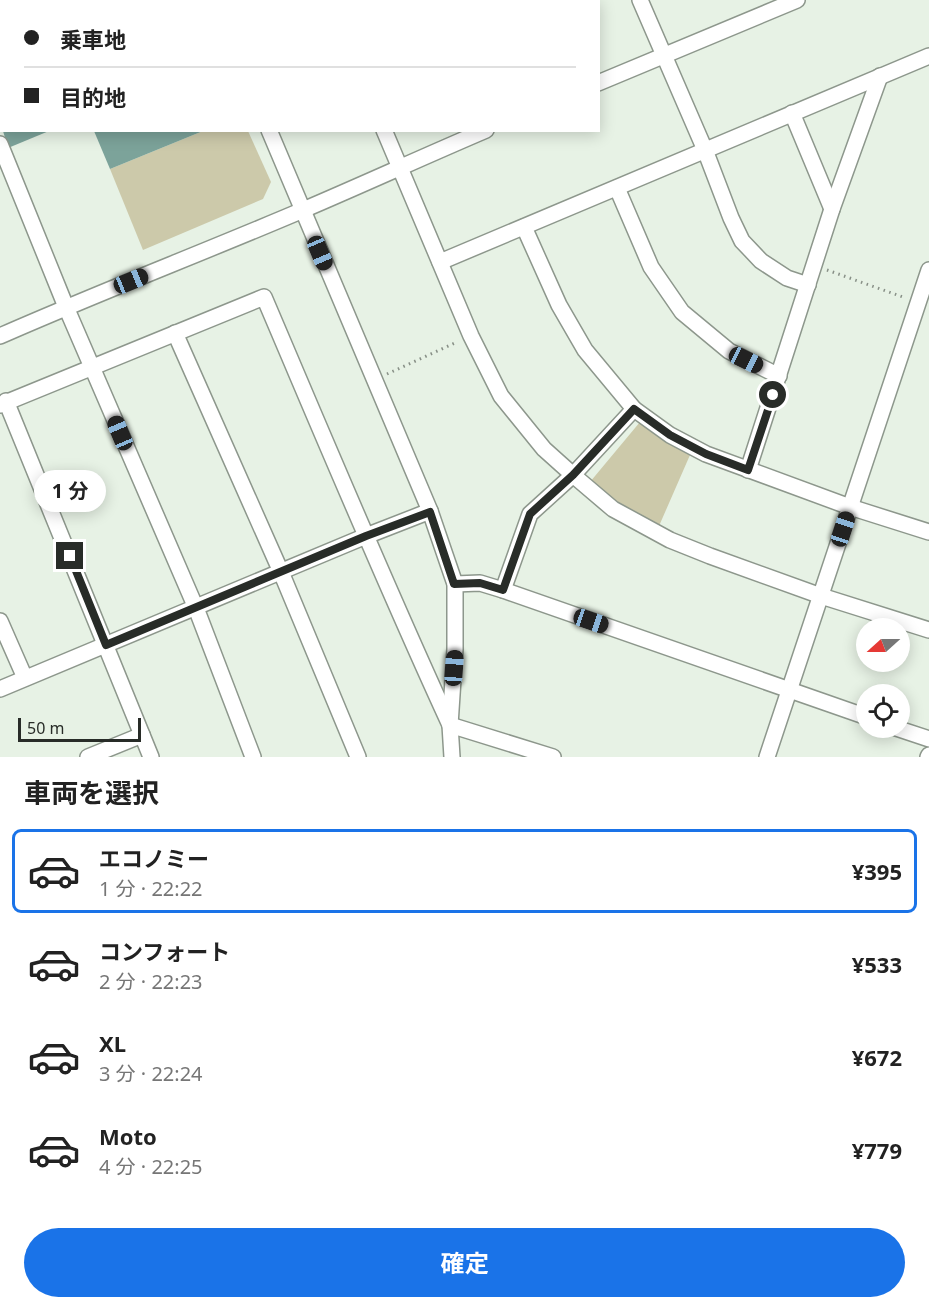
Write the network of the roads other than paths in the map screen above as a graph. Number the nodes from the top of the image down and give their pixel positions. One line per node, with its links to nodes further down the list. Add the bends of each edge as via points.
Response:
1 (640, 0): 3 (street)
2 (797, 0): 3 (street)
3 (664, 56): 6 (street); 12 (street)
4 (929, 56): 5 (street)
5 (880, 76): 7 (street); 15 (street)
6 (600, 83)
7 (792, 113): 12 (street); 15 (street)
8 (270, 132): 16 (street)
9 (385, 132): 13 (street)
10 (481, 132): 13 (street)
11 (0, 144): 21 (street)
12 (705, 150): 14 (street); 20 (street, via 742,241 761,261 787,278)
13 (399, 167): 16 (street); 18 (street)
14 (617, 188): 17 (street); 25 (street, via 651,267 682,312 729,351)
15 (832, 209): 20 (street)
16 (303, 210): 21 (street); 31 (street)
17 (524, 226): 18 (street); 27 (street, via 559,306 585,350)
18 (440, 262): 29 (street, via 501,396 544,449)
19 (929, 270): 30 (street)
20 (808, 285): 25 (street)
21 (66, 307): 23 (street); 24 (street)
22 (175, 333): 24 (street); 33 (street, via 264,297); 34 (street)
23 (0, 336)
24 (92, 367): 26 (street); 38 (street)
25 (779, 376): 28 (street)
26 (3, 403): 41 (street)
27 (634, 409): 28 (street, via 670,435); 29 (street)
28 (748, 470): 30 (street)
29 (573, 475): 36 (street, via 530,514); 37 (street, via 613,508 670,540)
30 (850, 507): 32 (street); 37 (street)
31 (430, 512): 33 (street); 35 (street)
32 (929, 532)
33 (366, 536): 34 (street); 46 (street)
34 (280, 572): 38 (street); 53 (street)
35 (454, 584): 36 (street, via 480,583); 46 (street)
36 (503, 590): 44 (street)
37 (821, 596): 40 (street); 44 (street)
38 (196, 608): 41 (street); 52 (street)
39 (0, 621): 42 (street)
40 (929, 630)
41 (106, 645): 42 (street); 48 (street)
42 (25, 678): 43 (street)
43 (0, 689)
44 (789, 689): 45 (street); 56 (street)
45 (856, 713)
46 (450, 725): 54 (street); 55 (street)
47 (910, 733): 49 (street)
48 (142, 735): 50 (street); 51 (street)
49 (929, 739)
50 (88, 757)
51 (151, 757)
52 (254, 757)
53 (358, 757)
54 (452, 757)
55 (554, 757)
56 (767, 757)

